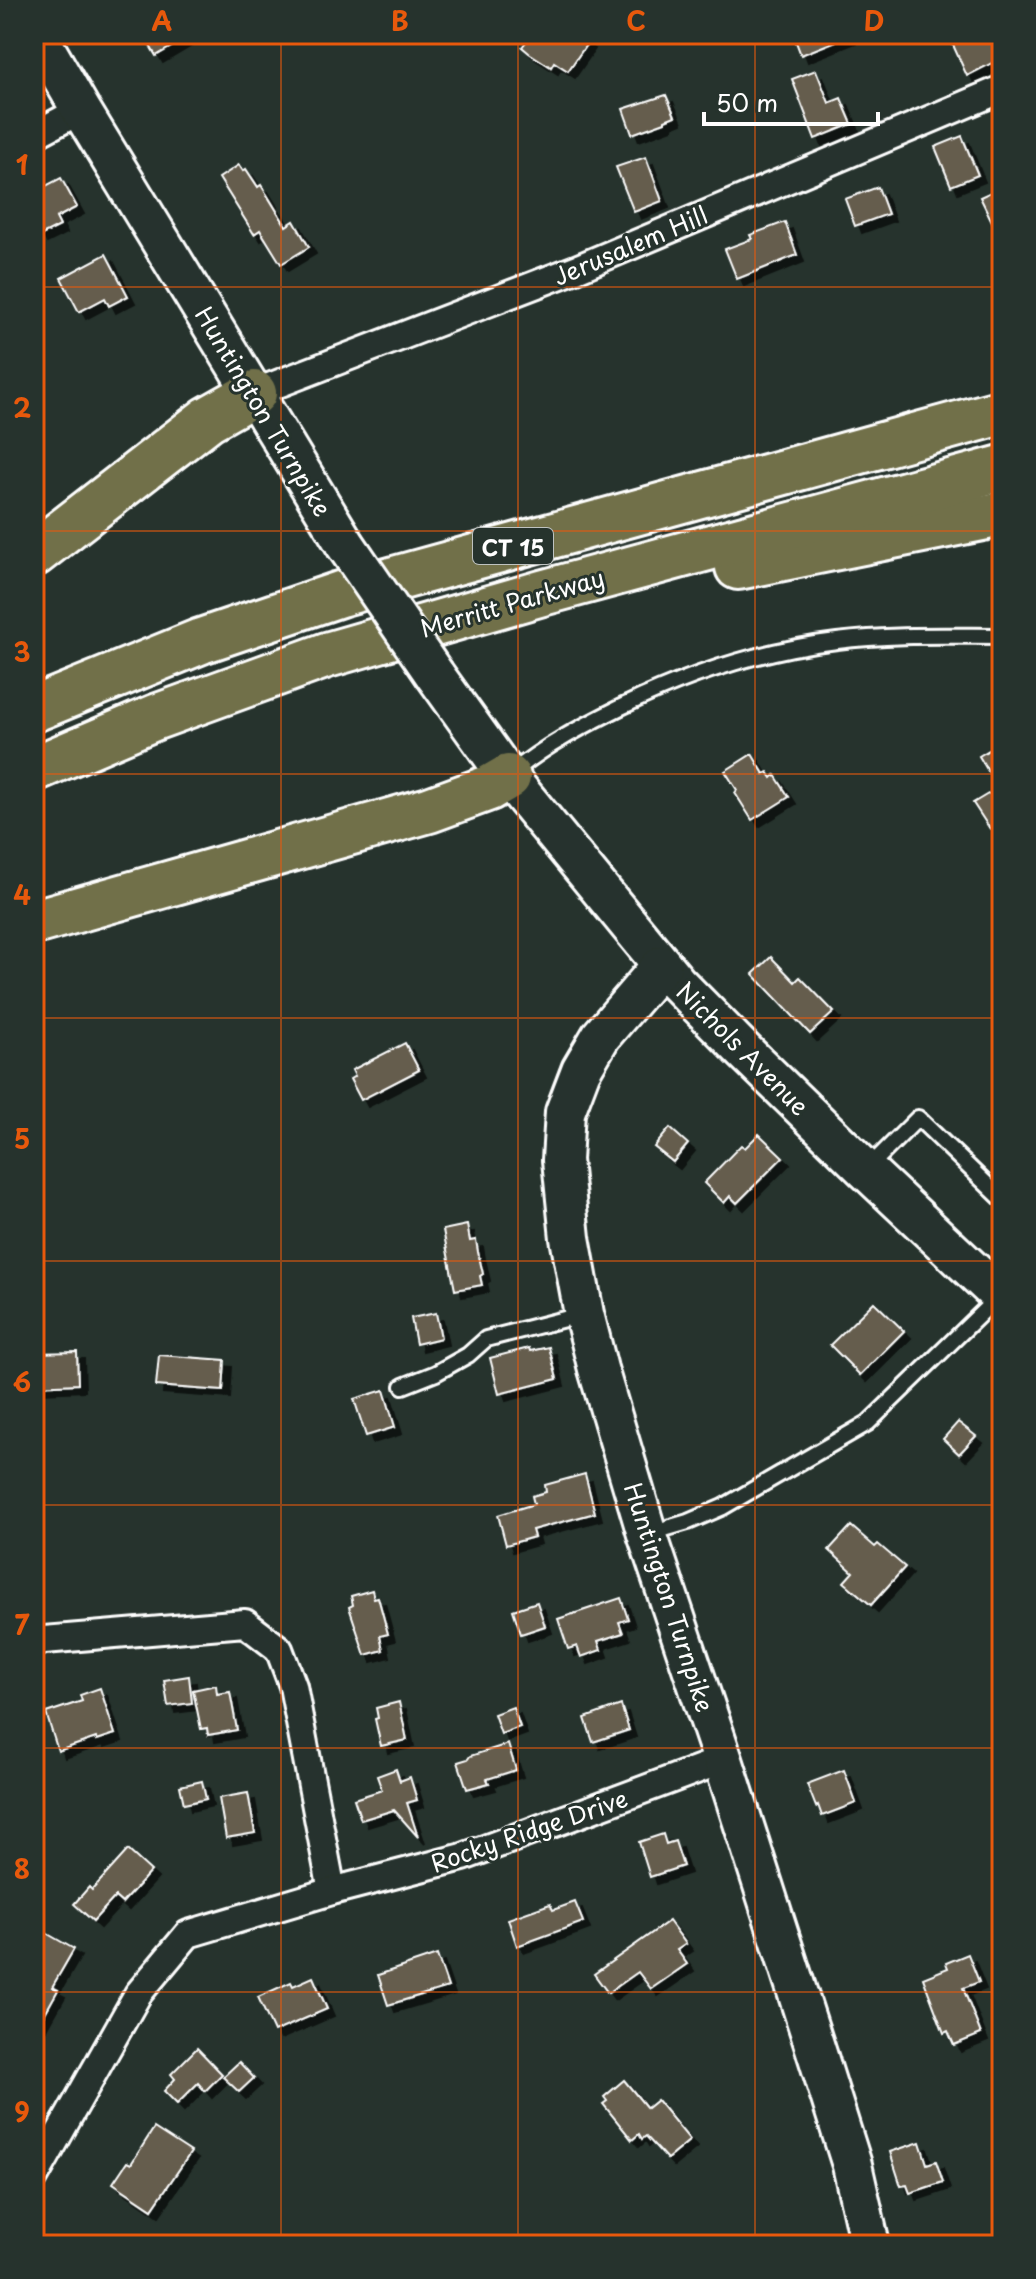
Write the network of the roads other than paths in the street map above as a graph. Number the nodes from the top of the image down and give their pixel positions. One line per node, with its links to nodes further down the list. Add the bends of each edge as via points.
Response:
1 (37, 34): 3 (main road, Huntington Turnpike)
2 (1002, 89): 6 (street, Jerusalem Hill, via 576,269)
3 (81, 110): 4 (street); 6 (main road, Huntington Turnpike)
4 (34, 135)
5 (1002, 389): 9 (highway, via 809,447)
6 (254, 393): 11 (highway, via 208,419); 16 (main road, Huntington Turnpike, bridge, via 345,544)
7 (1002, 412): 9 (highway, CT 15)
8 (1002, 468): 12 (highway, Merritt Parkway / CT 15)
9 (640, 511): 14 (highway, CT 15, via 340,594 201,641)
10 (1002, 514): 12 (highway, via 642,588)
11 (34, 554)
12 (542, 593): 15 (highway, Merritt Parkway / CT 15, via 327,655 156,717)
13 (1002, 636): 16 (lane, via 837,641 714,668 602,717 544,749)
14 (34, 709)
15 (34, 769)
16 (508, 777): 17 (highway, via 429,810); 18 (main road, Nichols Avenue)
17 (34, 922)
18 (662, 965): 19 (main road, Nichols Avenue); 22 (main road, Huntington Turnpike, via 601,1036 565,1112 562,1160)
19 (866, 1170): 20 (lane, via 918,1118); 21 (main road, Nichols Avenue)
20 (1002, 1199)
21 (1001, 1296): 24 (lane, via 868,1423 723,1507)
22 (584, 1314): 23 (lane, via 486,1339 468,1355); 24 (main road, Huntington Turnpike)
23 (403, 1386)
24 (647, 1534): 26 (main road, Huntington Turnpike)
25 (34, 1644): 27 (street, via 245,1623 279,1649 293,1686)
26 (723, 1760): 27 (street, Rocky Ridge Drive, via 463,1857); 29 (main road, Huntington Turnpike, via 852,2165)
27 (332, 1891): 28 (street, Rocky Ridge Drive, via 188,1934 138,1994)
28 (34, 2178)
29 (870, 2245)

